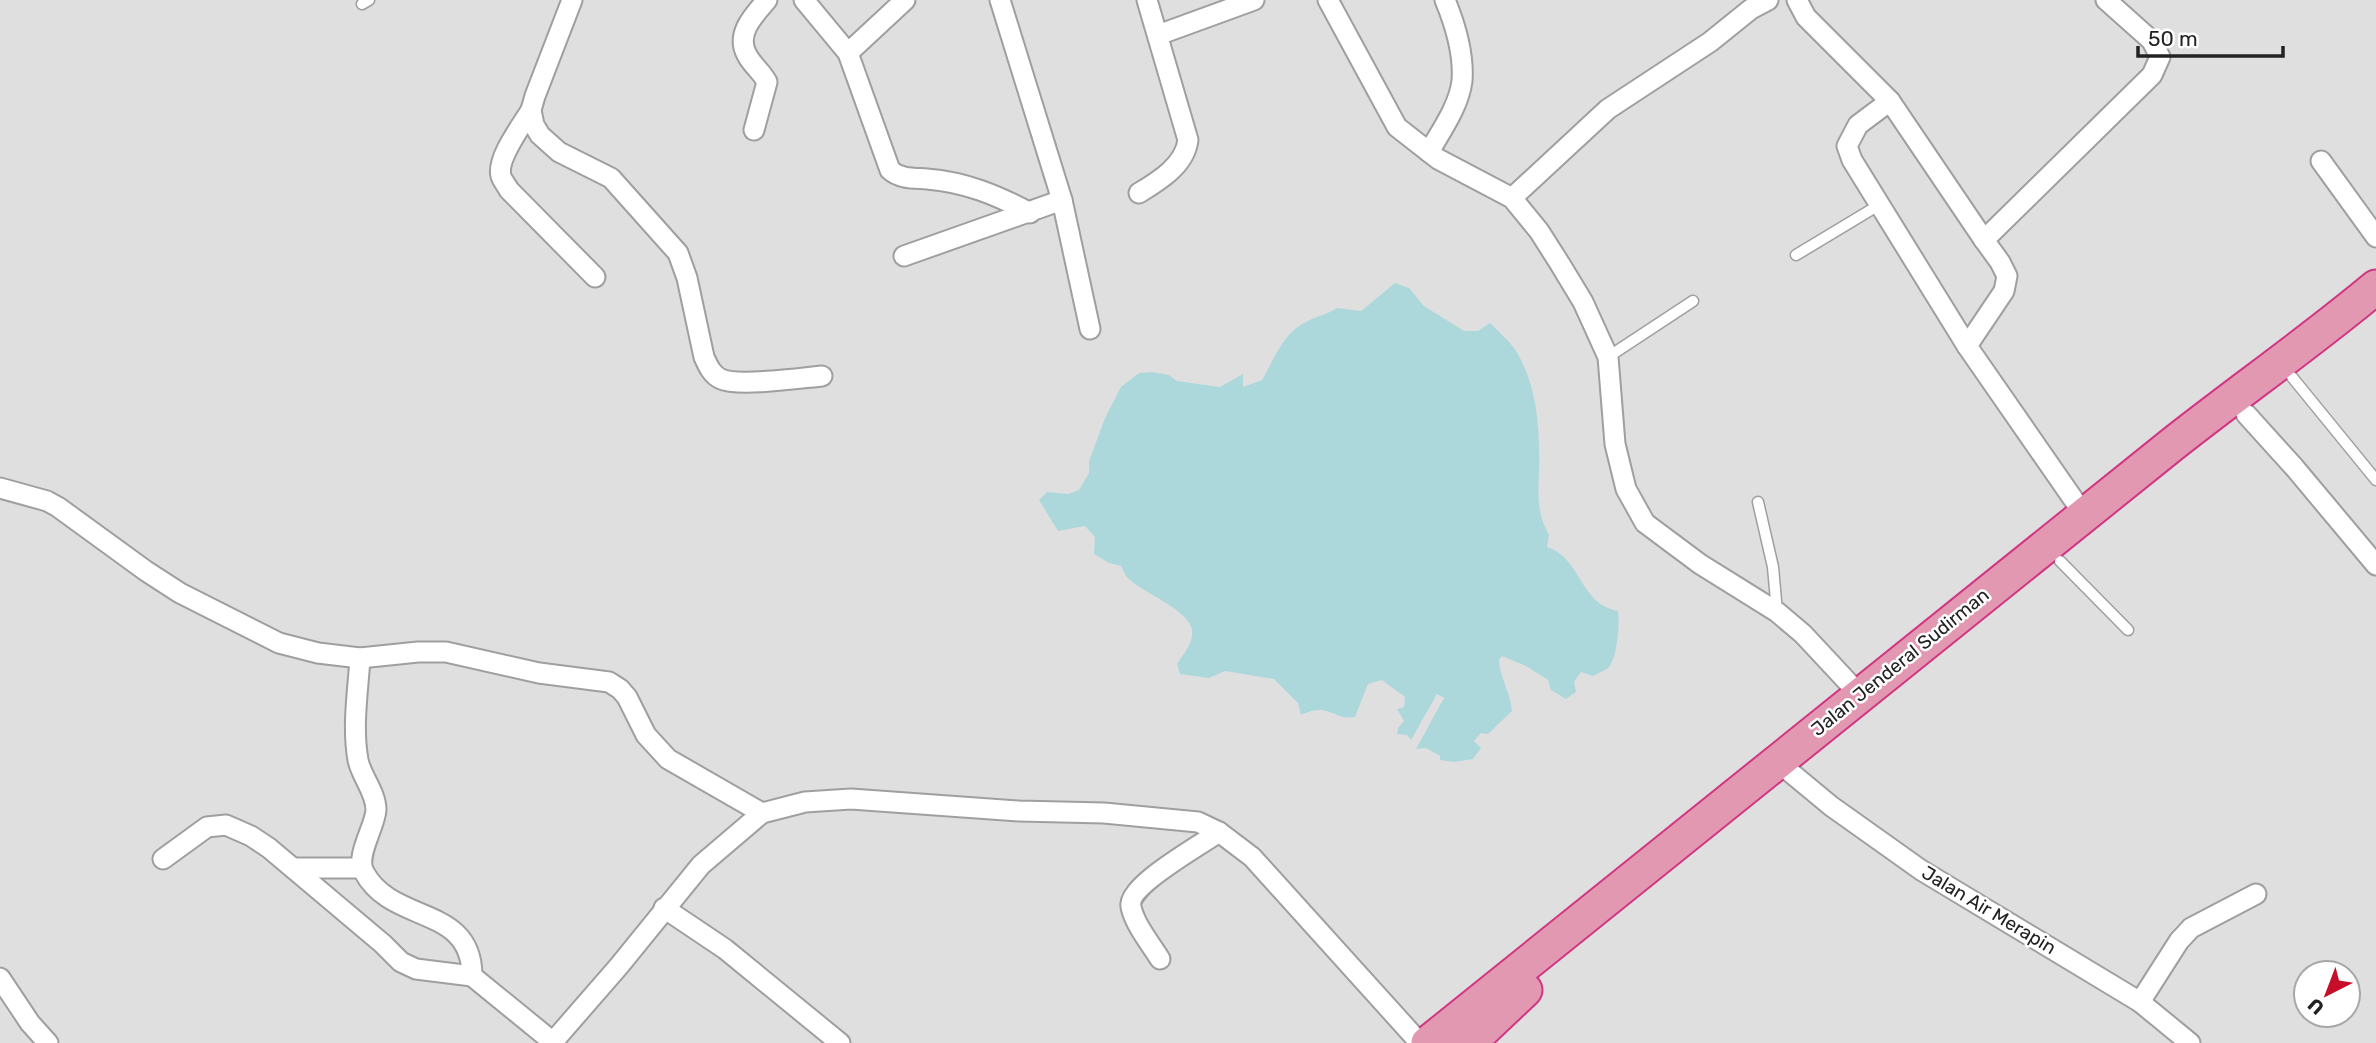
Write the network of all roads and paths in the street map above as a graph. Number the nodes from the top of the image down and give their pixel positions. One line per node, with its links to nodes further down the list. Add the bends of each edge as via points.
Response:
1 (572, 0): 16 (street)
2 (767, 0): 17 (street, via 743,37 747,55 767,82)
3 (804, 0): 14 (street)
4 (905, 0): 14 (street)
5 (1000, 0): 22 (street)
6 (1147, 0): 13 (street)
7 (1254, 0): 13 (street)
8 (1445, 0): 18 (street, via 1455,22 1462,82)
9 (1768, 0): 21 (street, via 1608,109)
10 (1797, 0): 15 (street, via 1806,18)
11 (2106, 0): 26 (street, via 2152,41 2160,57 2157,68)
12 (1336, 4): 18 (street, via 1360,62 1397,127)
13 (1158, 35): 20 (street, via 1185,125 1187,149 1158,181)
14 (848, 53): 24 (street, via 895,175 978,188)
15 (1890, 101): 23 (street, via 1858,125 1847,146); 26 (street)
16 (531, 110): 29 (street, via 505,152 501,176 509,190); 36 (street, via 540,135 559,152 611,178 678,253 704,357 714,374 728,381)
17 (754, 130)
18 (1429, 152): 21 (street)
19 (2321, 161): 25 (street)
20 (1139, 192)
21 (1512, 198): 35 (street, via 1560,264)
22 (1062, 200): 24 (street); 33 (street)
23 (1879, 205): 27 (lane); 34 (street)
24 (1030, 213): 28 (street)
25 (2376, 237)
26 (1983, 240): 34 (street, via 2007,276 2004,290)
27 (1797, 255)
28 (904, 256)
29 (594, 277)
30 (2376, 287): 42 (highway, Jalan Jenderal Sudirman)
31 (1693, 301): 35 (lane)
32 (2376, 308): 37 (highway, Jalan Jenderal Sudirman)
33 (1090, 329)
34 (1967, 346): 42 (street)
35 (1608, 356): 45 (street, via 1615,444 1637,512 1660,537)
36 (822, 376)
37 (2292, 377): 38 (highway, Jalan Jenderal Sudirman); 39 (lane)
38 (2246, 414): 43 (highway, Jalan Jenderal Sudirman); 44 (street)
39 (2376, 480)
40 (0, 488): 47 (street, via 58,507 180,593 259,634 300,649)
41 (1758, 502): 45 (lane, via 1773,567)
42 (2085, 516): 48 (highway, Jalan Jenderal Sudirman)
43 (2060, 561): 46 (lane); 49 (highway, Jalan Jenderal Sudirman)
44 (2376, 565)
45 (1777, 612): 48 (street)
46 (2128, 630)
47 (360, 658): 50 (street, via 446,652 539,673 609,682 627,697 646,735 668,760); 54 (street, via 355,726 358,761 376,810)
48 (1859, 694): 59 (highway, Jalan Jenderal Sudirman)
49 (1790, 772): 59 (highway, Jalan Jenderal Sudirman); 61 (street, Jalan Air Merapin, via 1921,870)
50 (762, 813): 51 (street, via 805,802 851,799 1104,813 1198,822); 56 (street, via 701,865)
51 (1219, 832): 57 (street, via 1133,894 1133,914); 65 (street, via 1252,857)
52 (163, 859): 53 (street, via 207,827 226,825 269,848)
53 (293, 868): 54 (street); 58 (street, via 404,965)
54 (362, 868): 58 (street, via 388,897 458,935 469,948)
55 (2256, 894): 61 (street, via 2191,928)
56 (664, 908): 63 (street); 64 (street, via 725,949)
57 (1160, 959)
58 (472, 976): 63 (street)
59 (1526, 976): 66 (highway, Jalan Jenderal Sudirman); 67 (highway, Jalan Jenderal Sudirman)
60 (0, 978): 62 (street)
61 (2140, 1002): 68 (street, Jalan Air Merapin)
62 (48, 1043)
63 (552, 1043)
64 (840, 1043)
65 (1420, 1043)
66 (1428, 1043)
67 (1469, 1043)
68 (2190, 1043)

